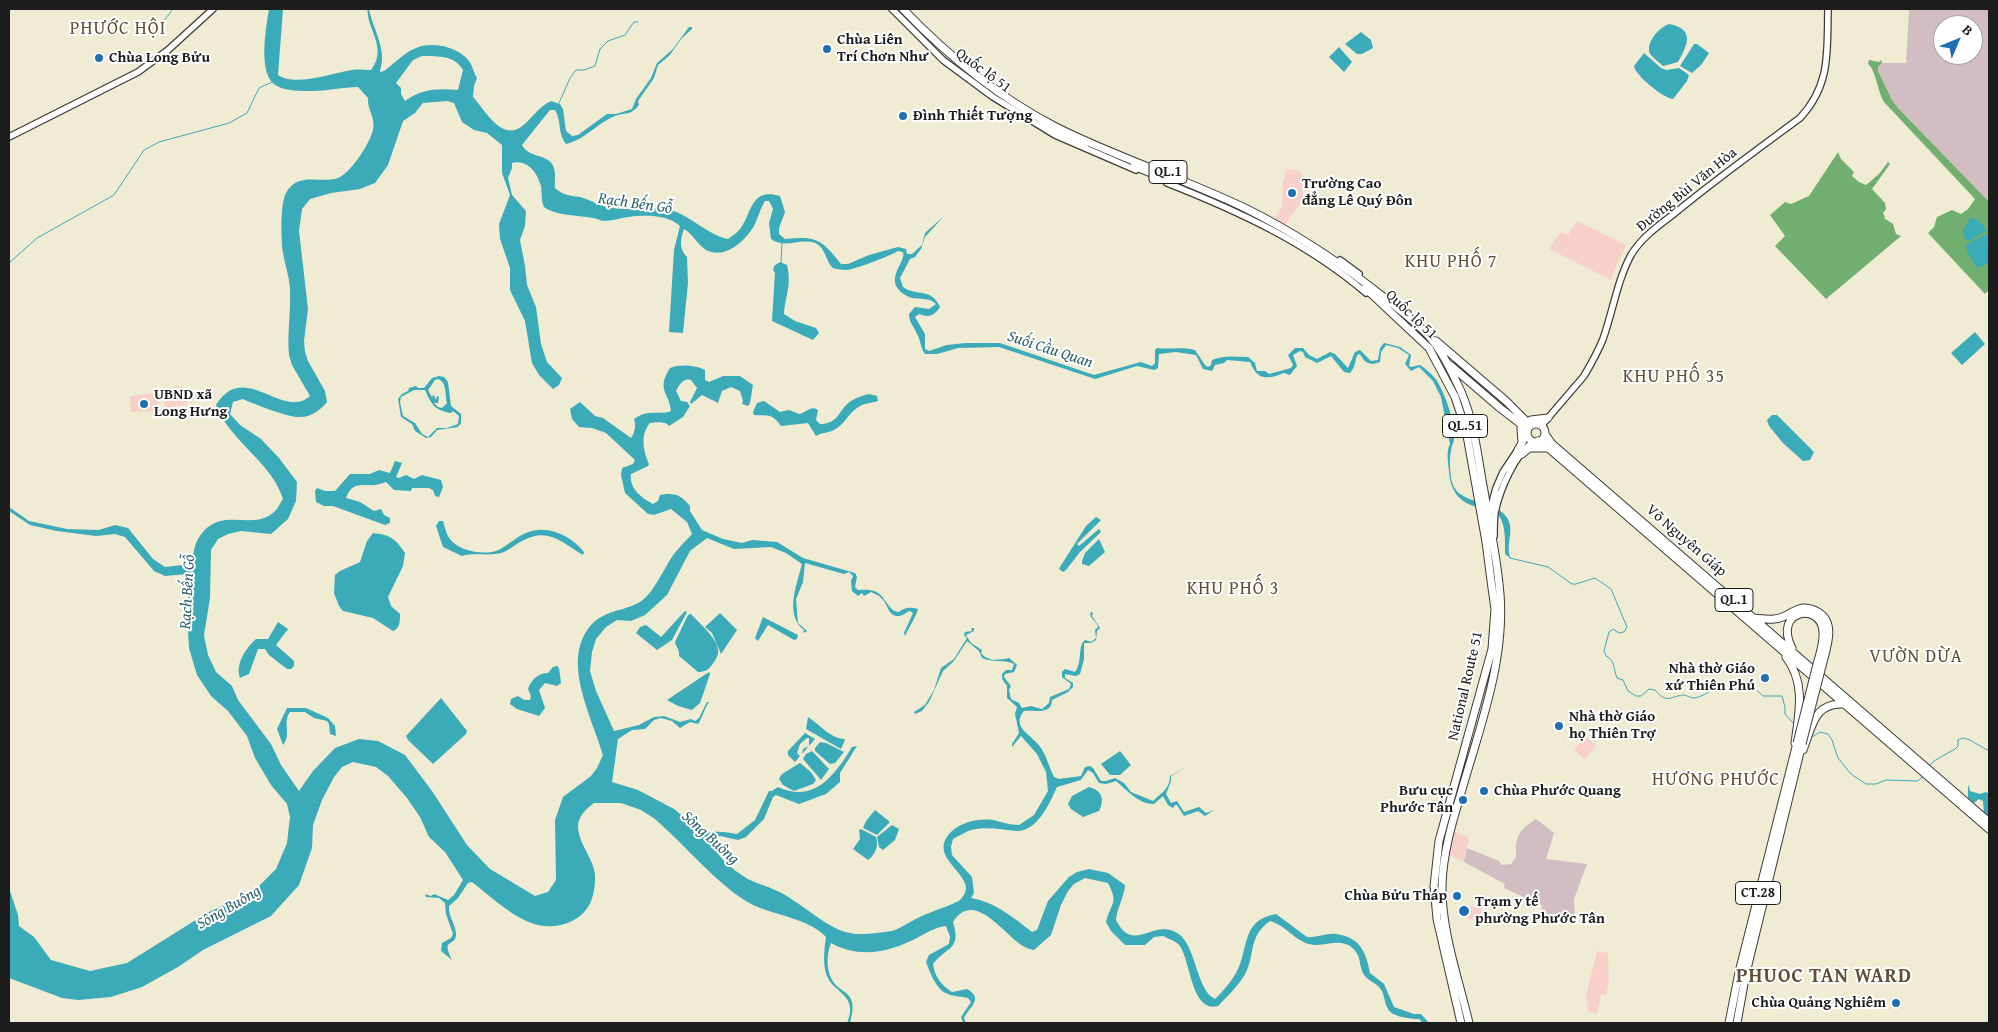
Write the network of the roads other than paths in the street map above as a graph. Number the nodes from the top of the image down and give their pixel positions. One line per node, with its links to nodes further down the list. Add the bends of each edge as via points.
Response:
1 (213, 9): 7 (main road, via 138,72)
2 (892, 9): 6 (main road, Quốc lộ 51 / QL.1)
3 (896, 9): 6 (highway, Quốc lộ 51 / QL.1)
4 (904, 9): 6 (highway, Quốc lộ 51 / QL.1)
5 (1828, 9): 13 (main road, Đường Bùi Văn Hòa, via 1826,71 1805,112 1677,211 1649,234 1632,254 1603,339 1589,367)
6 (928, 39): 8 (highway, Quốc lộ 51 / QL.1, via 1037,116); 8 (highway, Quốc lộ 51 / QL.1, via 959,69 1020,113 1124,163)
7 (9, 137)
8 (1167, 177): 9 (highway, Quốc lộ 51 / QL.1, via 1244,208); 9 (highway, Quốc lộ 51 / QL.1, via 1178,186)
9 (1282, 230): 10 (highway, Quốc lộ 51 / QL.1, via 1345,272 1427,347); 10 (highway, Quốc lộ 51 / QL.1, via 1348,270 1400,310 1430,336)
10 (1439, 353): 11 (highway, QL.1); 12 (highway, QL.1); 22 (highway, National Route 51 / QL.51)
11 (1445, 361): 14 (highway, QL.1); 22 (highway, National Route 51 / QL.51, via 1468,410)
12 (1522, 417): 13 (highway, via 1530,420); 15 (highway, QL.1)
13 (1548, 418): 16 (main road, Đường Bùi Văn Hòa); 20 (highway)
14 (1514, 419): 17 (highway, QL.1); 21 (highway, via 1522,432)
15 (1532, 424): 16 (highway, QL.1); 17 (highway)
16 (1542, 426): 18 (highway, QL.1)
17 (1527, 434): 19 (highway, QL.1); 21 (main road)
18 (1545, 434): 19 (highway); 20 (highway, Võ Nguyên Giáp / QL.1)
19 (1536, 441): 20 (highway, Võ Nguyên Giáp / QL.1); 21 (main road)
20 (1550, 446): 21 (highway); 24 (highway, Võ Nguyên Giáp / QL.1); 25 (highway, Võ Nguyên Giáp / QL.1)
21 (1520, 452): 22 (main road, via 1503,472)
22 (1488, 502): 23 (highway, National Route 51 / QL.51); 23 (main road)
23 (1488, 514): 35 (highway, National Route 51 / QL.51, via 1502,609 1500,644 1447,843 1442,887)
24 (1754, 618): 26 (highway, Võ Nguyên Giáp / QL.1); 27 (highway, CT.28, via 1778,619 1807,608 1821,613 1826,619 1829,634)
25 (1780, 648): 28 (highway, Võ Nguyên Giáp / QL.1); 30 (highway, CT.28, via 1799,686)
26 (1794, 653): 27 (highway, CT.28, via 1786,635 1788,623 1797,615 1815,616 1824,633); 31 (highway, Võ Nguyên Giáp / QL.1)
27 (1820, 665): 29 (highway, CT.28, bridge)
28 (1845, 704): 29 (highway, CT.28, via 1833,703 1821,709); 31 (highway, Võ Nguyên Giáp / QL.1)
29 (1802, 743): 30 (highway, CT.28)
30 (1794, 764): 38 (highway, CT.28, via 1739,972); 39 (highway, CT.28)
31 (1922, 768): 32 (highway, QL.1)
32 (1930, 774): 33 (highway, QL.1); 34 (highway, QL.1)
33 (1989, 822)
34 (1989, 829)
35 (1444, 932): 36 (highway, National Route 51 / QL.51); 37 (highway, National Route 51 / QL.51)
36 (1461, 1023)
37 (1469, 1023)
38 (1729, 1023)
39 (1737, 1023)

